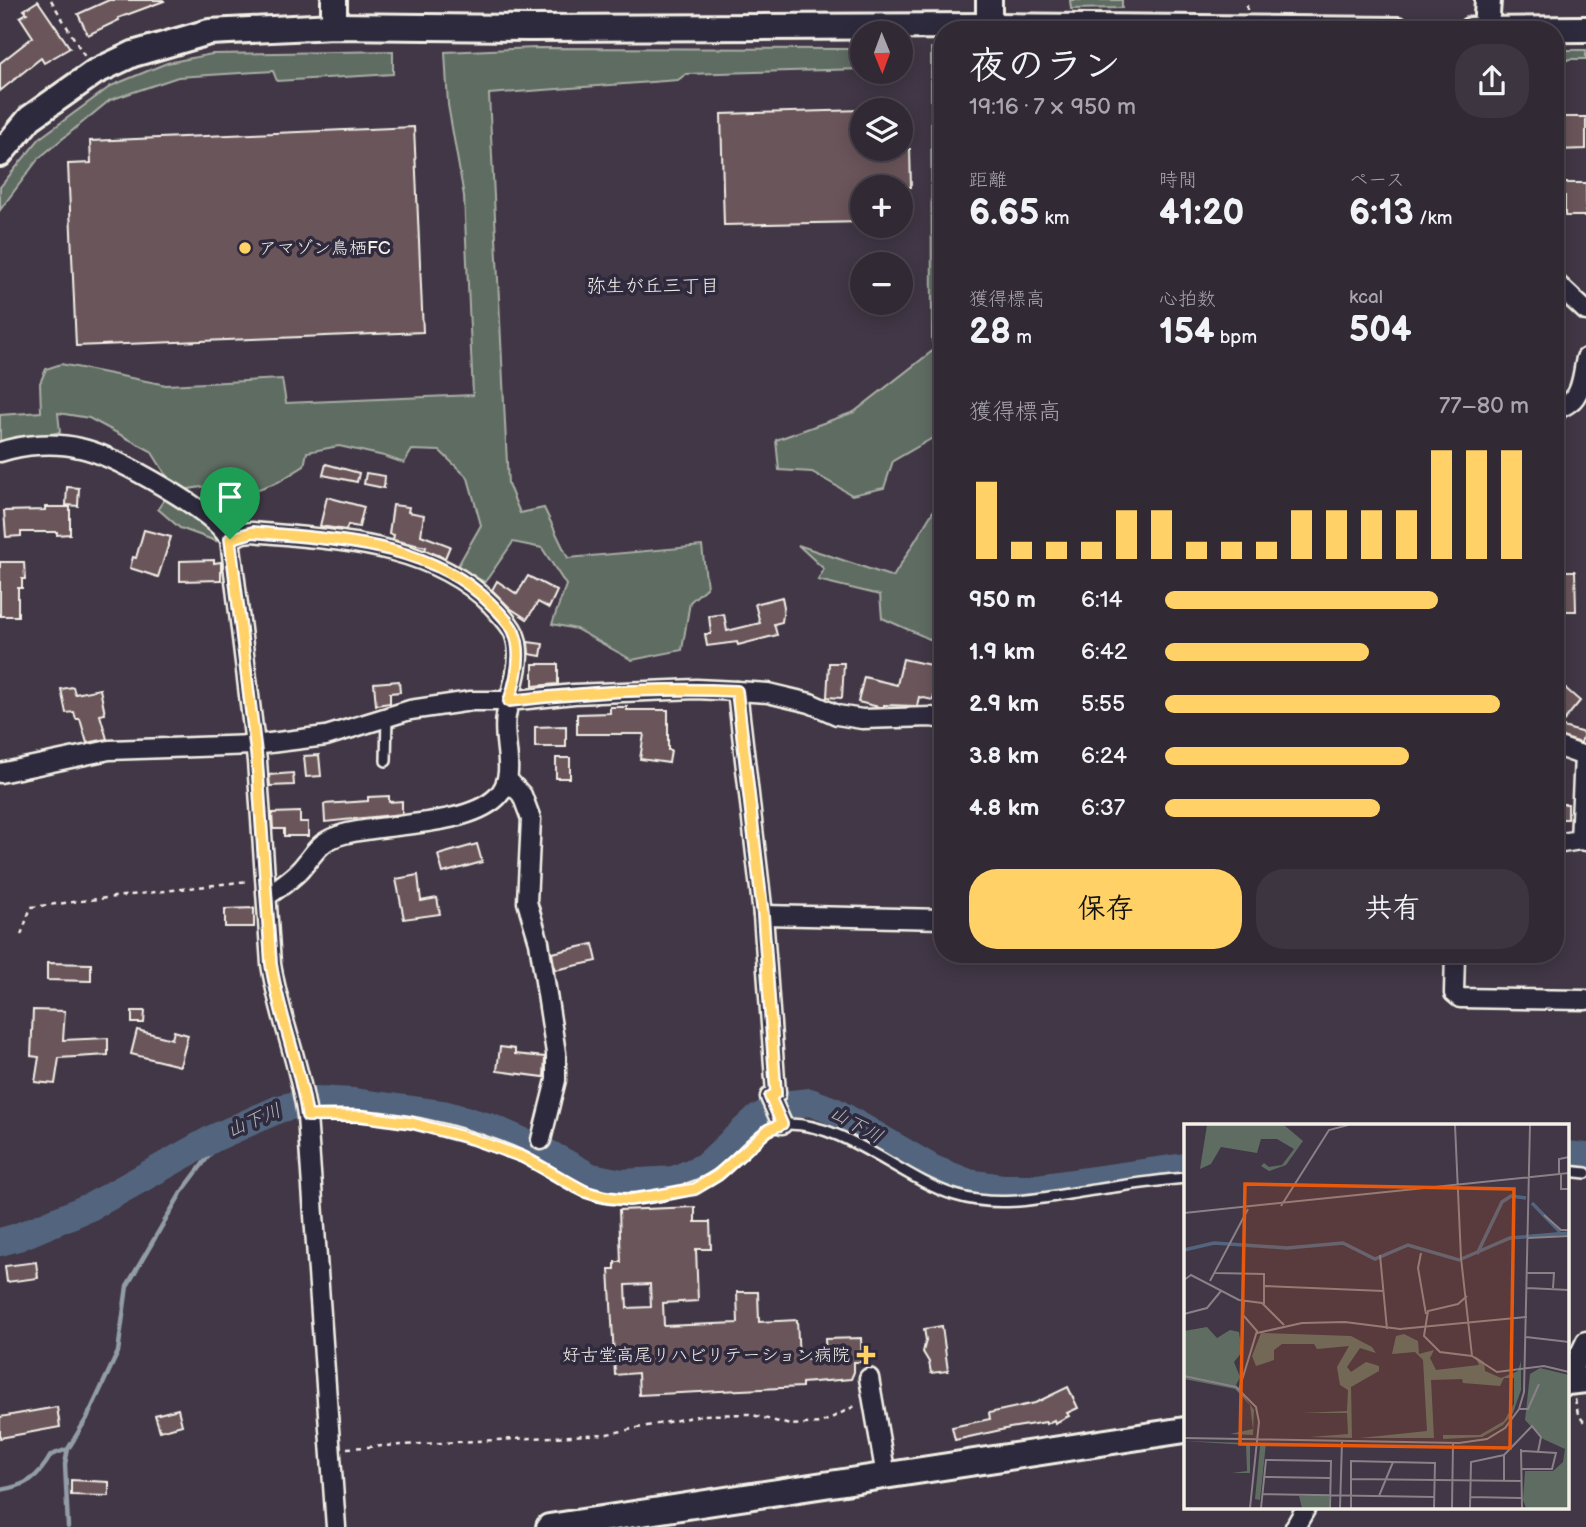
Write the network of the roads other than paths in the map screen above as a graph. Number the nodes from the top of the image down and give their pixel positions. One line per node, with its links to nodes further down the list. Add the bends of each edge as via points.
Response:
1 (334, 0): 6 (street)
2 (989, 0): 4 (street)
3 (1488, 0): 5 (street)
4 (989, 21)
5 (1487, 21)
6 (334, 26): 7 (street); 10 (street, via 209,32 133,54 56,98 30,118)
7 (934, 26)
8 (1564, 29): 9 (street)
9 (1586, 29)
10 (0, 153)
11 (1564, 290): 12 (street)
12 (1586, 311)
13 (1586, 358): 14 (street, via 1578,391)
14 (1564, 405)
15 (0, 452): 16 (street, via 50,445 81,448 117,462 185,500)
16 (230, 539): 18 (street, via 253,532 358,542 421,559 461,579 514,631 517,662); 21 (street)
17 (737, 691): 18 (street, via 642,691); 20 (street, via 768,693 862,719); 29 (street)
18 (509, 701): 19 (street, via 435,706); 25 (street, via 505,719)
19 (387, 717): 21 (street, via 326,736); 23 (lane)
20 (934, 717)
21 (254, 745): 24 (street, via 109,750); 28 (street)
22 (1564, 749): 26 (street, via 1584,756)
23 (386, 761)
24 (0, 773)
25 (508, 780): 28 (street, via 496,798 469,813 344,834 319,844 298,872); 35 (street, via 522,795 531,819 527,902 539,942 556,1053 556,1080)
26 (1583, 841): 27 (street)
27 (1564, 843)
28 (266, 888): 33 (street, via 275,989 303,1083)
29 (763, 915): 30 (street); 34 (street, via 776,1093 770,1097)
30 (934, 919)
31 (1455, 963): 32 (street, via 1454,992 1460,998)
32 (1586, 1000)
33 (307, 1116): 34 (lane, via 362,1116 412,1123 523,1157 586,1192 629,1200 695,1189); 45 (street)
34 (781, 1122): 38 (lane, via 825,1130 918,1180 977,1200 1015,1202)
35 (541, 1140)
36 (1568, 1171): 37 (lane)
37 (1586, 1173)
38 (1184, 1178)
39 (1586, 1341): 41 (street)
40 (869, 1378): 43 (street)
41 (1573, 1383)
42 (1184, 1430): 43 (street)
43 (886, 1476): 46 (street)
44 (1305, 1510): 47 (street)
45 (336, 1527)
46 (549, 1527)
47 (1295, 1527)

